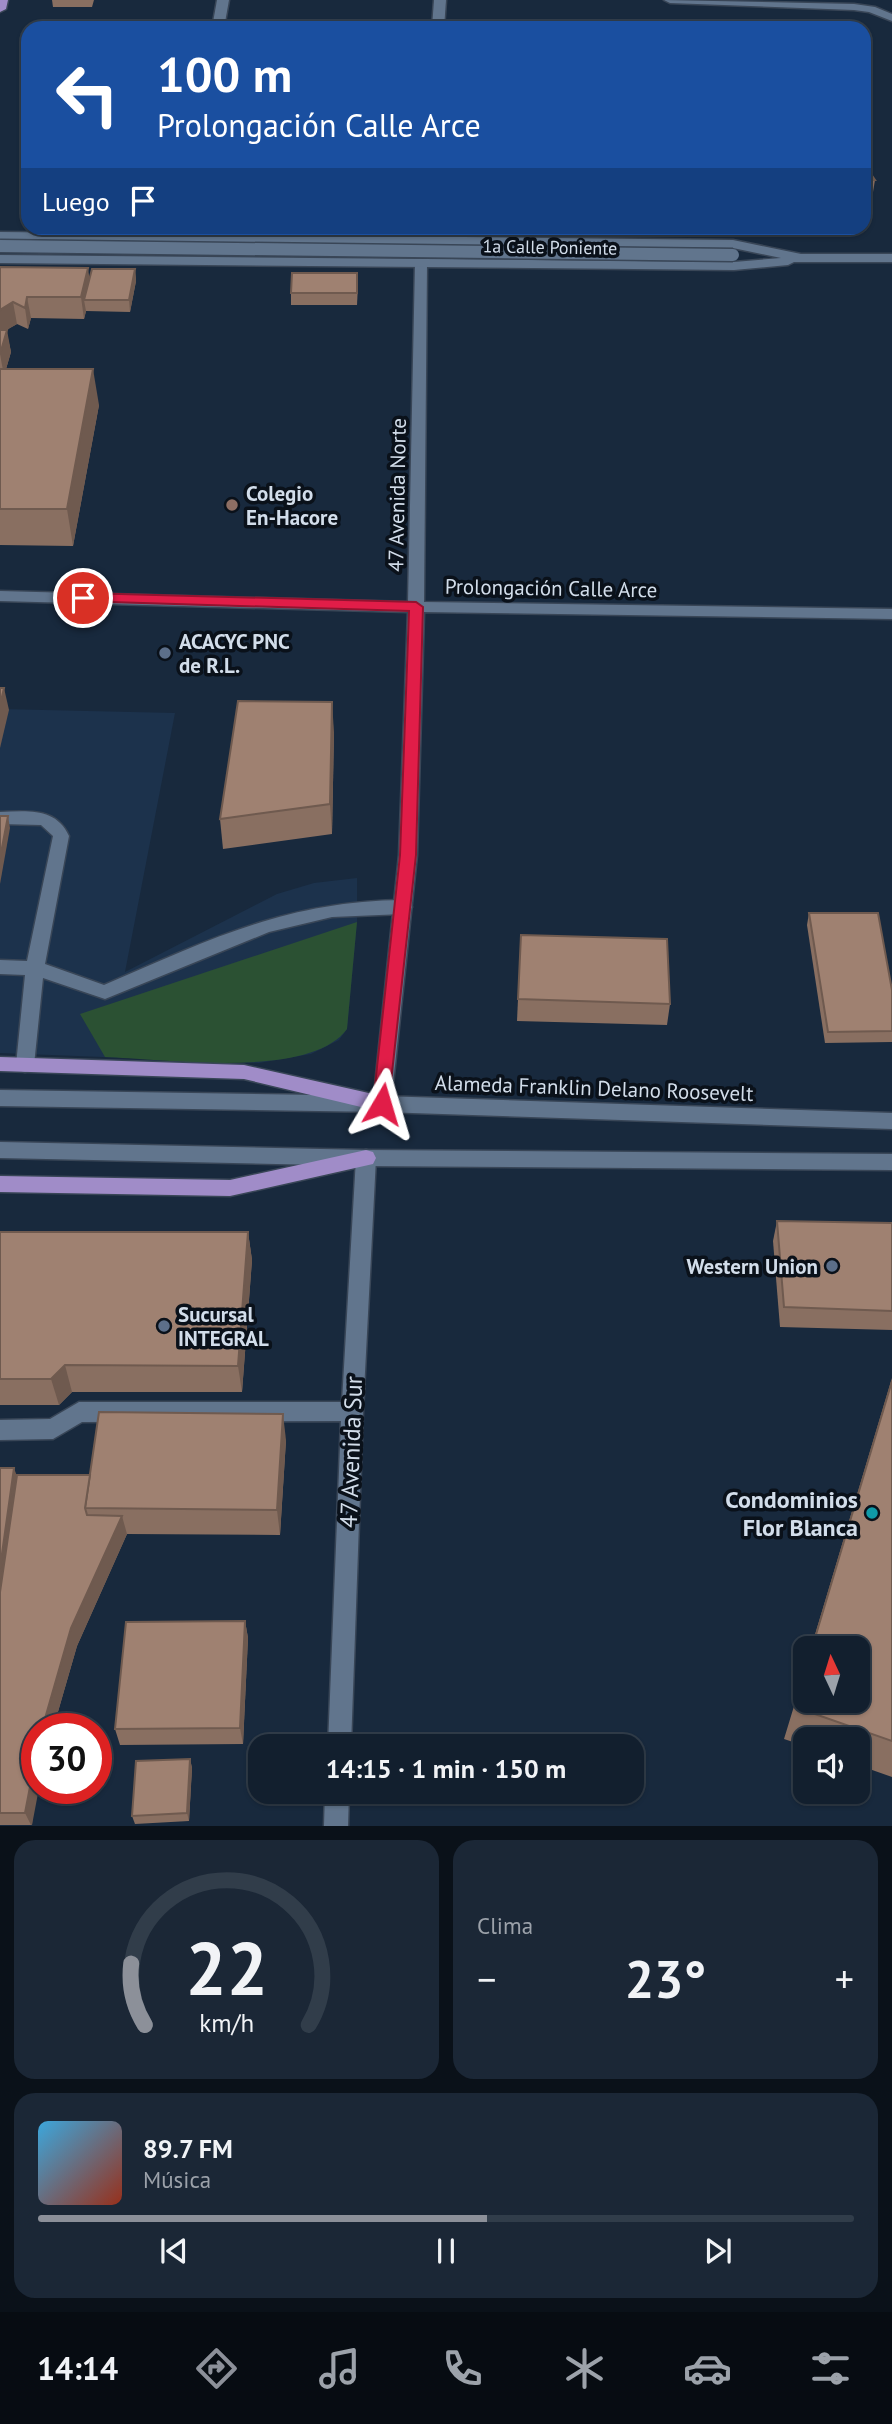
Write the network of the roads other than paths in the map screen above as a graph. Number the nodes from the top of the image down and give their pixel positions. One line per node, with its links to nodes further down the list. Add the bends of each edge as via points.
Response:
1 (2, 0): 5 (main road)
2 (223, 0): 7 (street)
3 (440, 0): 8 (street)
4 (670, 0): 6 (street, via 854,7)
5 (0, 9)
6 (892, 18)
7 (219, 21)
8 (438, 21)
9 (382, 235): 12 (street, 1a Calle Poniente)
10 (455, 235): 16 (street, 1a Calle Poniente, via 733,244)
11 (0, 236): 12 (street, 1a Calle Poniente)
12 (255, 238): 17 (street)
13 (0, 246): 16 (street, 1a Calle Poniente, bridge)
14 (892, 258): 16 (street, 1a Calle Poniente)
15 (0, 259): 17 (street, 1a Calle Poniente)
16 (806, 259): 18 (street, 1a Calle Poniente, via 734,266)
17 (253, 261): 18 (street, 1a Calle Poniente)
18 (421, 263): 20 (street, 47 Avenida Norte)
19 (0, 596): 20 (street, Prolongación Calle Arce)
20 (416, 607): 21 (street, Prolongación Calle Arce); 23 (street, 47 Avenida Norte)
21 (892, 614)
22 (0, 818): 25 (street, via 43,818 60,830)
23 (403, 907): 25 (street, via 319,912 265,928 104,992); 29 (street, 47 Avenida Norte)
24 (0, 967): 25 (street)
25 (35, 968): 27 (street)
26 (0, 1064): 27 (main road)
27 (25, 1065): 29 (main road, via 244,1072)
28 (0, 1098): 29 (street, Alameda Franklin Delano Roosevelt)
29 (382, 1104): 30 (street, Alameda Franklin Delano Roosevelt)
30 (892, 1121)
31 (0, 1150): 32 (street)
32 (366, 1158): 33 (street); 34 (main road, via 230,1188); 35 (street, 47 Avenida Sur)
33 (892, 1162)
34 (0, 1184)
35 (352, 1411): 36 (street, via 79,1412 53,1429); 37 (street, 47 Avenida Sur)
36 (0, 1430)
37 (339, 1734)
38 (337, 1804): 39 (street)
39 (336, 1825)

